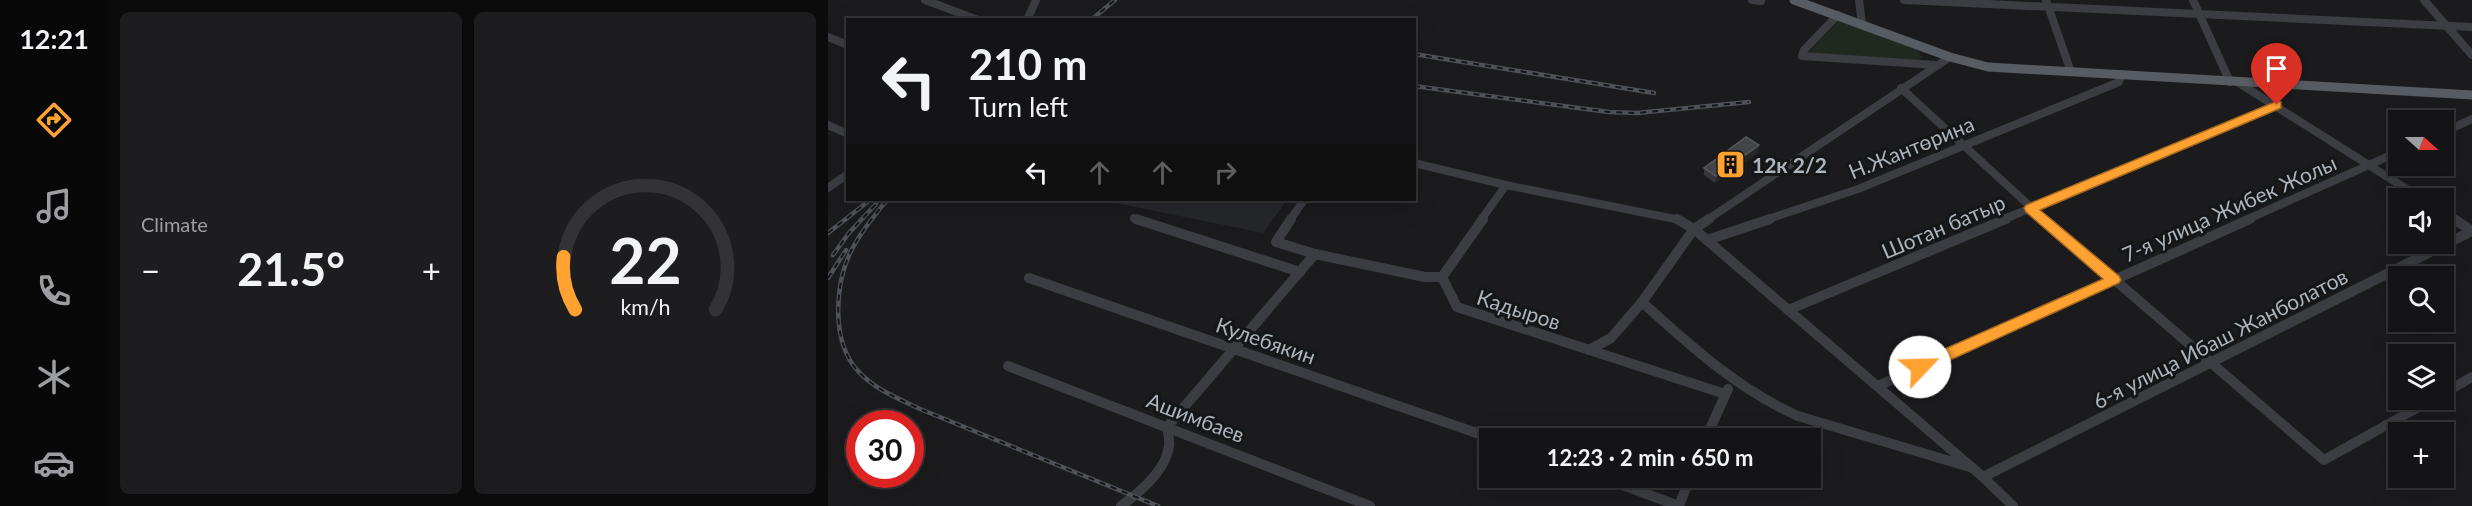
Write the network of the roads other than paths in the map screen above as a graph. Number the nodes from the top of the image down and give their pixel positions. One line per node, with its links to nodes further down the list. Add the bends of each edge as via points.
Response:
1 (924, 0): 14 (street)
2 (1036, 0): 15 (street)
3 (1752, 0): 10 (street)
4 (1794, 0): 12 (main road)
5 (1859, 0): 16 (street)
6 (1904, 0): 11 (street)
7 (2046, 0): 11 (street)
8 (2193, 0): 13 (street)
9 (2424, 0): 17 (street)
10 (1761, 1)
11 (2049, 8): 13 (street); 24 (street)
12 (1838, 15): 16 (main road); 23 (street, via 1802,56)
13 (2199, 15): 17 (street); 26 (street)
14 (973, 18)
15 (1028, 18)
16 (1862, 24): 22 (main road)
17 (2447, 26): 18 (street); 21 (street)
18 (2472, 27)
19 (828, 37): 20 (street)
20 (846, 44)
21 (2472, 55)
22 (1950, 57): 23 (street); 24 (main road, via 1988,67)
23 (1936, 65): 27 (street)
24 (2072, 72): 25 (main road)
25 (2122, 75): 26 (main road); 34 (street, Н.Жантөрина, via 2119,82)
26 (2235, 83): 28 (main road); 29 (street)
27 (1901, 88): 34 (street); 46 (street)
28 (2472, 95)
29 (2277, 105): 37 (street); 43 (street, Шотан батыр)
30 (2472, 119): 32 (street)
31 (828, 125): 33 (street)
32 (2454, 127)
33 (846, 133)
34 (1964, 146): 43 (street); 48 (street, Н.Жантөрина, via 1858,189)
35 (2388, 156): 37 (street, 7-я улица Жибек Жолы)
36 (1416, 164): 39 (street)
37 (2370, 164): 41 (street); 53 (street, 7-я улица Жибек Жолы)
38 (846, 175): 40 (street)
39 (1506, 185): 46 (street, via 1678,219); 51 (street)
40 (828, 188)
41 (2406, 188)
42 (1303, 201): 49 (street, via 1276,242)
43 (2031, 208): 53 (street); 55 (street, Шотан батыр)
44 (1134, 218): 50 (street)
45 (2454, 219): 47 (street)
46 (1694, 229): 48 (street); 54 (street)
47 (2472, 231): 58 (street, 6-я улица Ибаш Жанболатов)
48 (1707, 240): 55 (street)
49 (1316, 254): 50 (street); 51 (street, via 1425,277)
50 (1300, 272): 56 (street)
51 (1442, 277): 57 (street, Кадыров, via 1457,308)
52 (1029, 278): 56 (street, Кулебякин)
53 (2114, 280): 58 (street); 62 (street, 7-я улица Жибек Жолы)
54 (1642, 302): 57 (street, via 1611,338); 61 (street)
55 (1788, 310): 62 (street)
56 (1235, 350): 66 (street); 68 (street, Кулебякин)
57 (1589, 350): 64 (street, Кадыров)
58 (2212, 362): 65 (street, via 2324,460); 70 (street, 6-я улица Ибаш Жанболатов)
59 (1008, 366): 66 (street, Ашимбаев)
60 (2472, 377): 63 (street)
61 (1731, 381): 64 (street); 69 (street, via 1771,406 1798,416)
62 (1878, 386): 69 (street)
63 (2454, 387)
64 (1725, 394): 67 (street)
65 (2413, 410)
66 (1167, 427): 73 (street, via 1169,449 1135,497); 74 (street, Ашимбаев)
67 (1710, 428)
68 (1479, 434)
69 (1973, 468): 70 (street)
70 (1983, 477): 76 (street)
71 (1631, 488): 75 (street)
72 (1686, 488): 75 (street)
73 (1121, 506)
74 (1370, 506)
75 (1679, 506)
76 (2013, 506)

